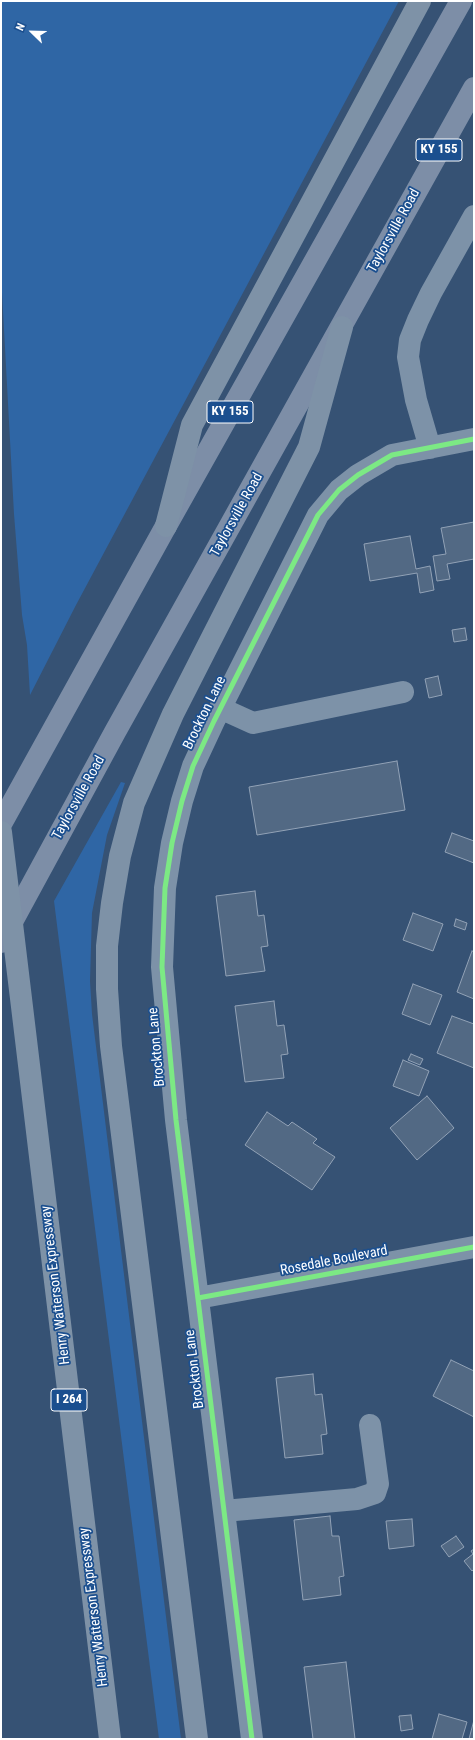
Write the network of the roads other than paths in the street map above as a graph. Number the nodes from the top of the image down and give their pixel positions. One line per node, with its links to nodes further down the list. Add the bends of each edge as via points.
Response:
1 (420, 1): 8 (highway, via 192,424)
2 (461, 1): 8 (main road, KY 155)
3 (474, 88): 5 (main road, Taylorsville Road / KY 155)
4 (474, 216): 7 (street, via 431,293 410,340 408,357 416,400)
5 (342, 327): 13 (main road, Taylorsville Road / KY 155, via 115,732); 19 (highway, via 309,447 173,714 134,804 120,856 107,946 111,1046)
6 (474, 439): 7 (street, Brockton Lane)
7 (430, 448): 10 (street, Brockton Lane, via 392,455 358,475 339,490 318,515)
8 (166, 526): 11 (main road, KY 155)
9 (403, 692): 10 (street, via 253,723)
10 (220, 708): 15 (street, Brockton Lane, via 193,766 172,843 165,888 162,967 176,1120)
11 (1, 824)
12 (1, 832): 18 (highway, Henry Watterson Expressway / I 264)
13 (1, 942)
14 (474, 1247): 15 (street, Rosedale Boulevard)
15 (198, 1298): 17 (street, Brockton Lane)
16 (370, 1425): 17 (street, via 378,1484 375,1493 357,1498)
17 (224, 1511): 20 (street, Brockton Lane)
18 (110, 1739)
19 (197, 1739)
20 (252, 1739)

